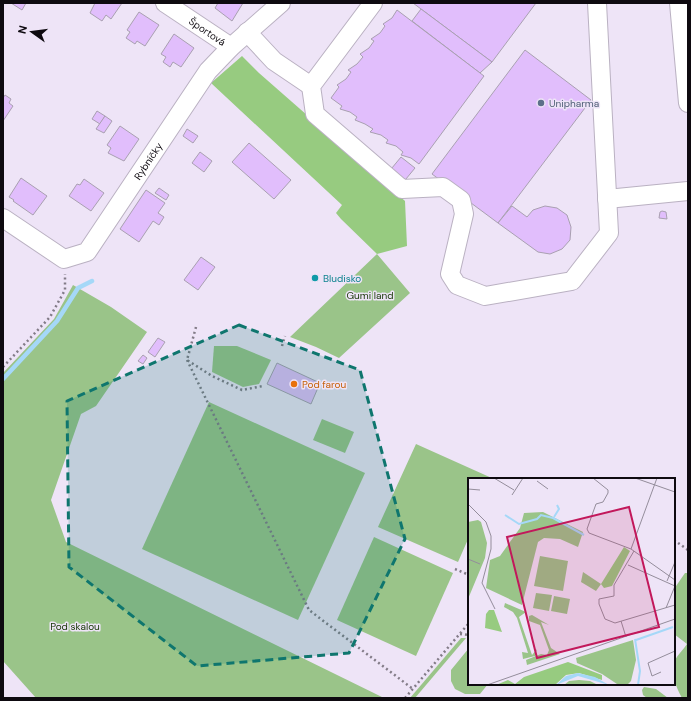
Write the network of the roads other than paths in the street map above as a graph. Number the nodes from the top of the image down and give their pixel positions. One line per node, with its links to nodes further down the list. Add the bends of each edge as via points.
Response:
1 (165, 3): 7 (street, Športová)
2 (281, 3): 6 (street, Rybníčky)
3 (373, 3): 8 (street)
4 (597, 3): 11 (street)
5 (678, 3): 9 (street)
6 (247, 32): 7 (street, Rybníčky); 8 (street, via 274,61)
7 (230, 47): 12 (street, Rybníčky, via 208,71 88,252 64,259)
8 (311, 86): 11 (street, via 315,114 402,189 443,187 461,200 464,214 450,274 457,285 485,296 572,281 609,232)
9 (688, 103)
10 (688, 192): 11 (street)
11 (608, 199)
12 (3, 218)

